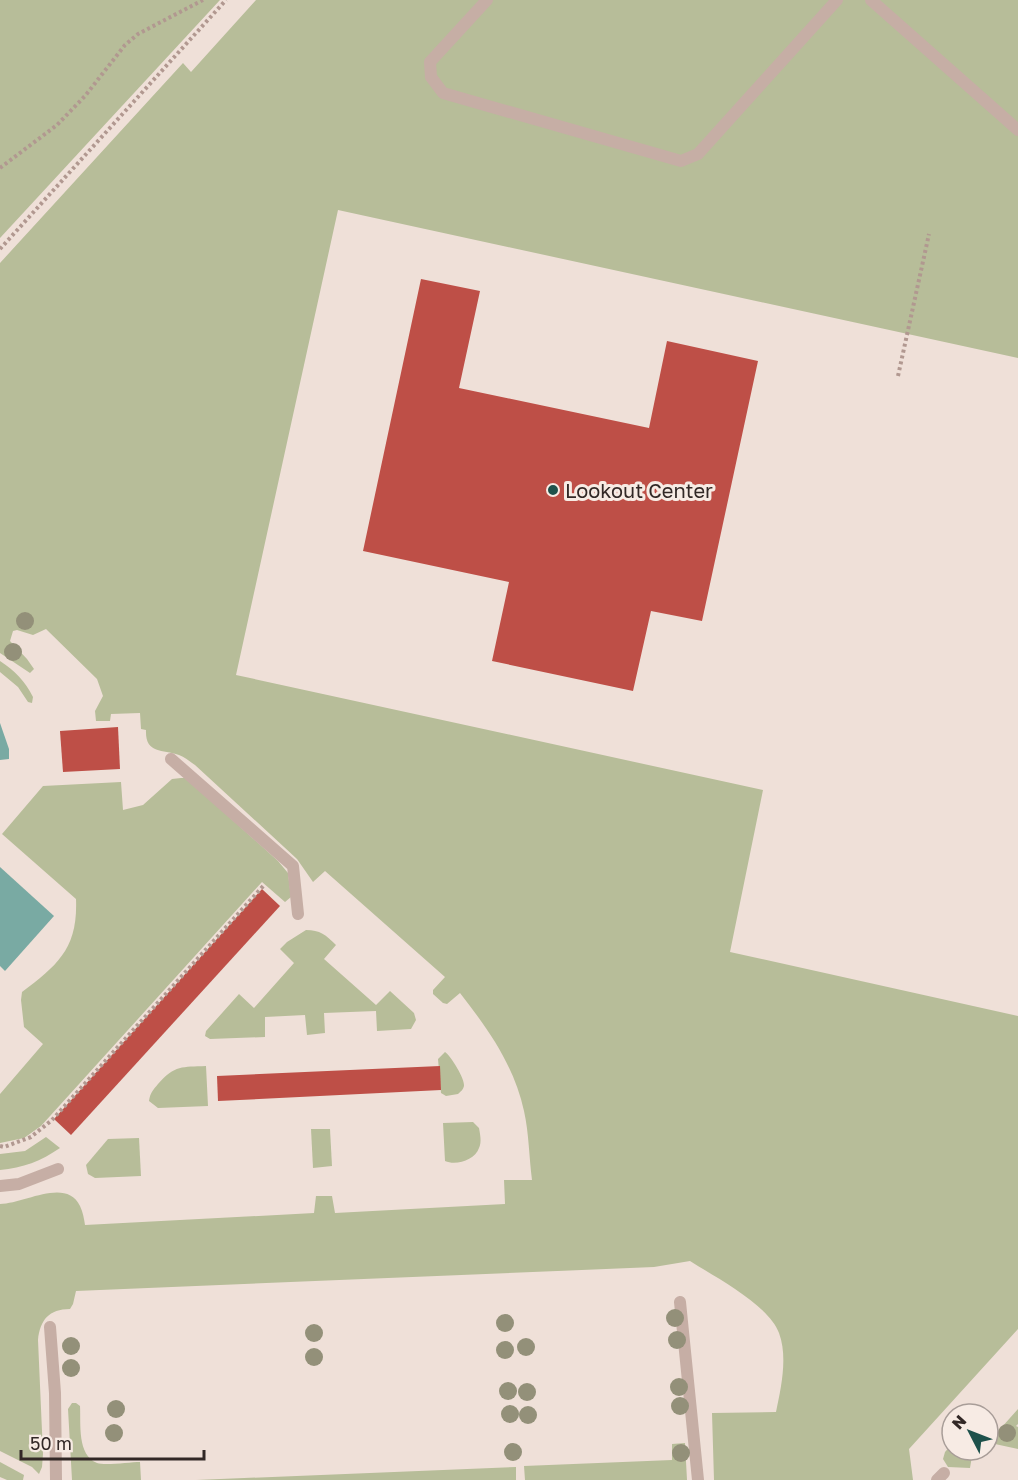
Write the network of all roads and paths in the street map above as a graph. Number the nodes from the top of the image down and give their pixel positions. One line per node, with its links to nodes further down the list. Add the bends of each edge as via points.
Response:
1 (203, 0): 7 (path, via 125,45 57,125)
2 (226, 0): 9 (path)
3 (487, 0): 4 (lane, via 430,62 431,77 443,93 681,161 698,154)
4 (837, 0)
5 (871, 0): 6 (lane)
6 (1018, 130)
7 (0, 168)
8 (929, 234): 10 (path)
9 (0, 249)
10 (898, 376)
11 (171, 759): 13 (lane, via 292,866)
12 (265, 884): 14 (path, via 52,1120 31,1137)
13 (298, 914)
14 (0, 1146)
15 (58, 1169): 16 (lane, via 19,1184)
16 (0, 1186)
17 (680, 1302): 20 (lane)
18 (50, 1327): 19 (lane)
19 (56, 1480)
20 (698, 1480)

